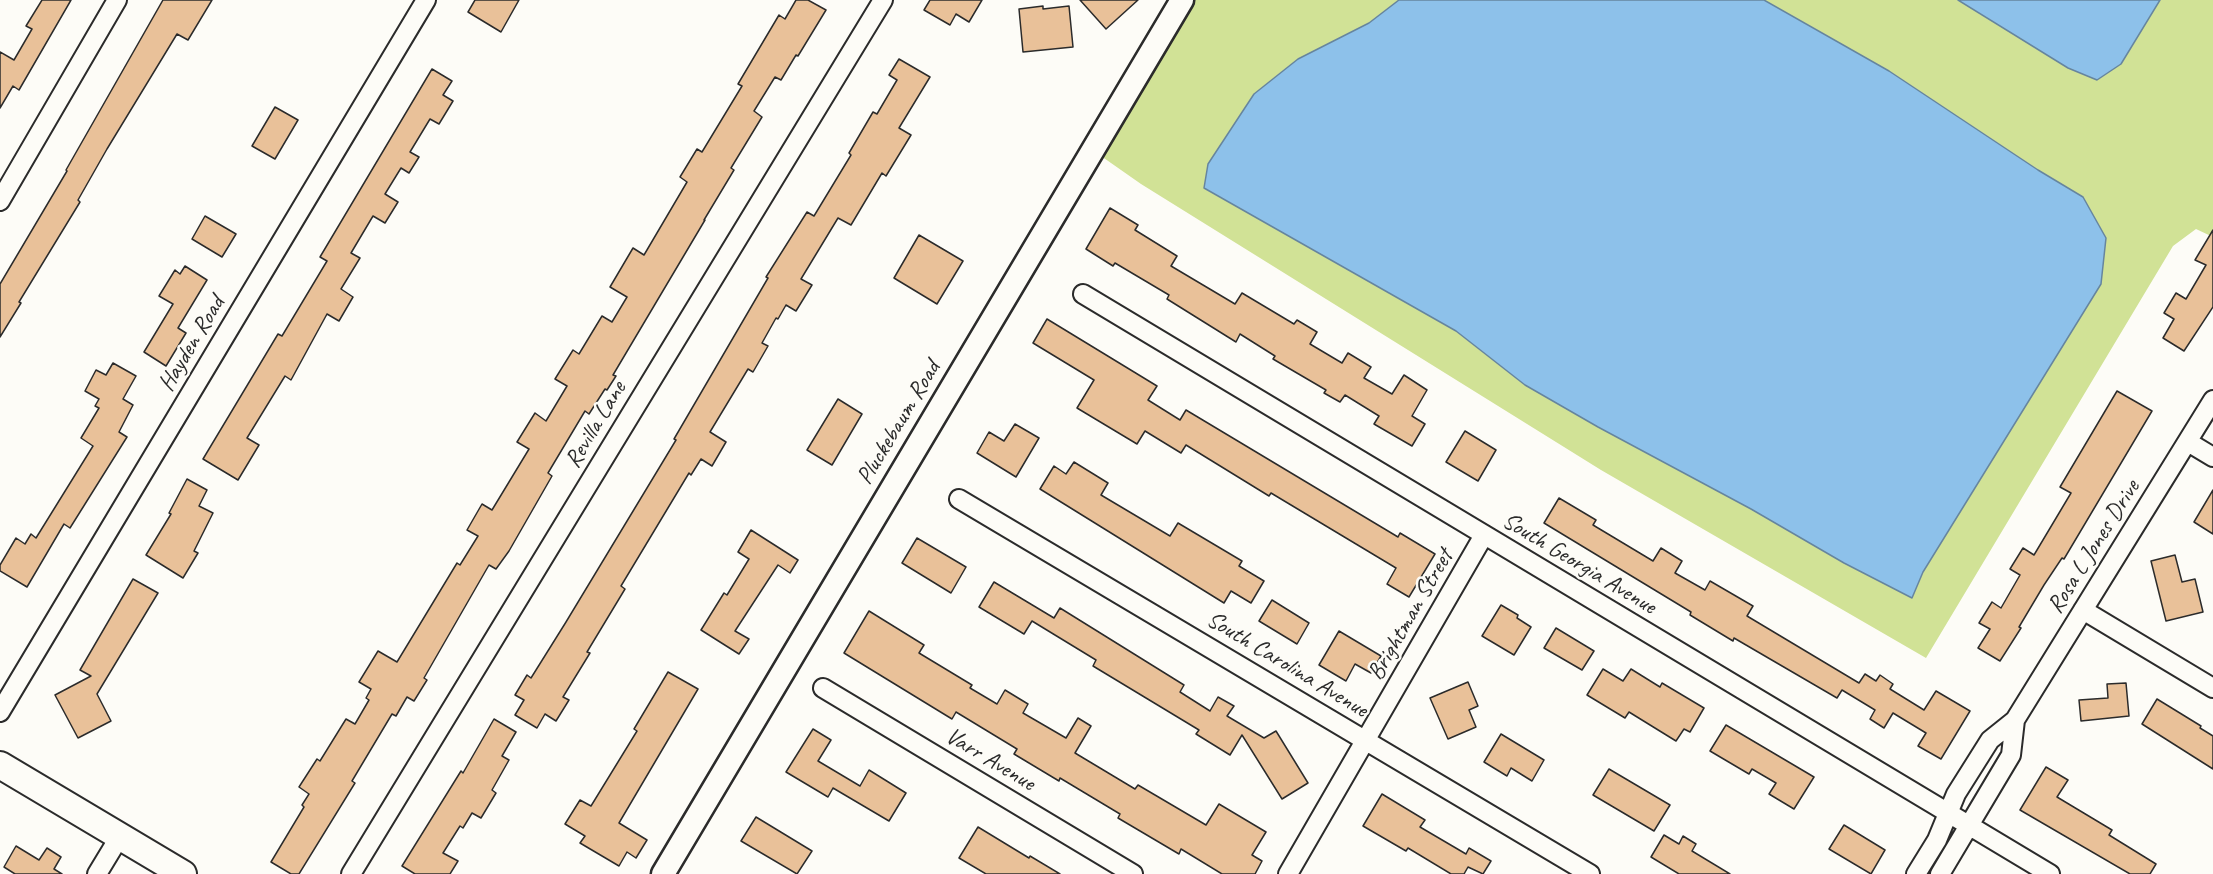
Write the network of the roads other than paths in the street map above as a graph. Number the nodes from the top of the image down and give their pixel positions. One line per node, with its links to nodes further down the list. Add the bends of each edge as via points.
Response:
1 (117, 0): 5 (street)
2 (426, 0): 15 (street, Hayden Road)
3 (883, 0): 24 (street, Revilla Lane)
4 (1182, 0): 25 (street, Pluckebaum Road)
5 (2, 194)
6 (1083, 294): 11 (street, South Georgia Avenue)
7 (2213, 400): 8 (street, Rosa L Jones Drive)
8 (2188, 442): 9 (street); 12 (street, Rosa L Jones Drive)
9 (2213, 457)
10 (959, 500): 17 (street, South Carolina Avenue)
11 (1484, 535): 17 (street, Brightman Street); 19 (street, South Georgia Avenue)
12 (2083, 610): 14 (street); 16 (street, Rosa L Jones Drive)
13 (823, 688): 26 (street, Varr Avenue)
14 (2213, 688)
15 (0, 712)
16 (2015, 720): 19 (street, Rosa L Jones Drive, via 1990,740); 20 (street, Rosa L Jones Drive, via 2011,755)
17 (1367, 740): 27 (street, Brightman Street); 28 (street, South Carolina Avenue)
18 (0, 765): 21 (main road)
19 (1948, 812): 20 (street, South Georgia Avenue); 29 (street, Rosa L Jones Drive, via 1937,840)
20 (1969, 824): 30 (street, Rosa L Jones Drive); 31 (street, South Georgia Avenue)
21 (120, 836): 22 (street); 23 (main road)
22 (97, 874)
23 (183, 874)
24 (351, 874)
25 (663, 874)
26 (1133, 874)
27 (1288, 874)
28 (1590, 874)
29 (1916, 874)
30 (1940, 874)
31 (2050, 874)

